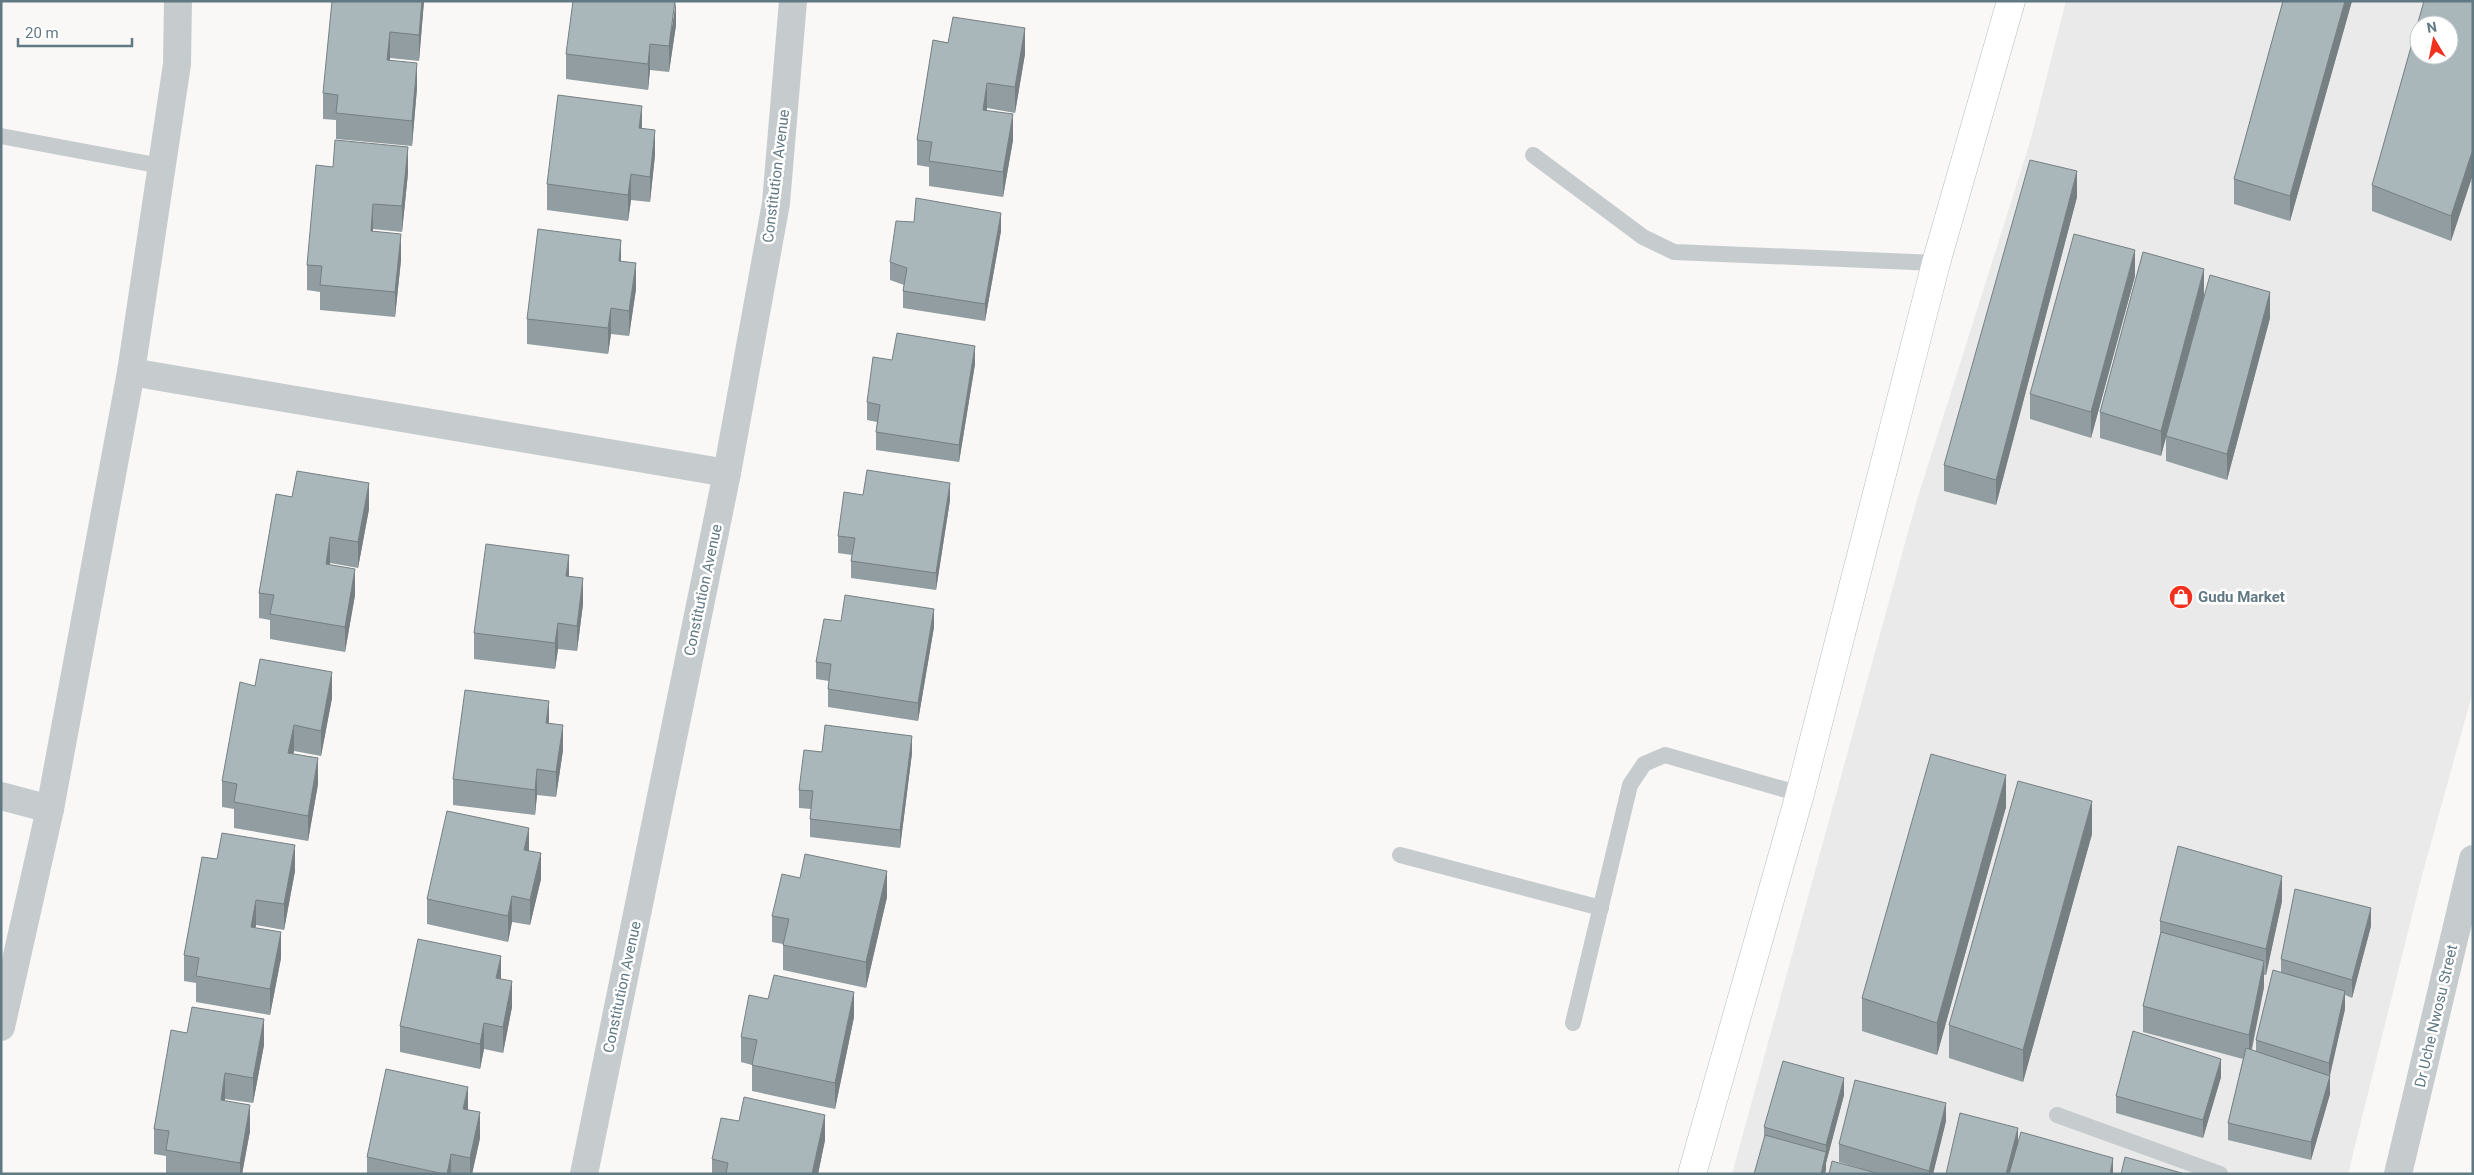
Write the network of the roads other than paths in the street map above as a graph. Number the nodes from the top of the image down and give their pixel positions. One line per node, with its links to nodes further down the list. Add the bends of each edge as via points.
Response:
1 (178, 1): 6 (street, via 177,64)
2 (794, 1): 9 (street, Constitution Avenue, via 776,203)
3 (2011, 1): 7 (main road)
4 (1, 136): 6 (lane)
5 (1533, 155): 7 (lane, via 1643,237 1674,252)
6 (161, 166): 8 (street)
7 (1936, 263): 10 (main road)
8 (131, 372): 9 (street); 12 (street)
9 (727, 473): 19 (street, Constitution Avenue)
10 (1800, 794): 15 (lane, via 1665,755 1644,764 1630,785); 20 (main road)
11 (1, 796): 12 (street)
12 (50, 809): 17 (street)
13 (1400, 855): 15 (lane)
14 (2472, 870): 22 (street, Dr Uche Nwosu Street)
15 (1601, 908): 16 (lane)
16 (1573, 1023)
17 (1, 1027)
18 (2057, 1116): 21 (lane)
19 (584, 1174)
20 (1692, 1174)
21 (2220, 1174)
22 (2398, 1174)

